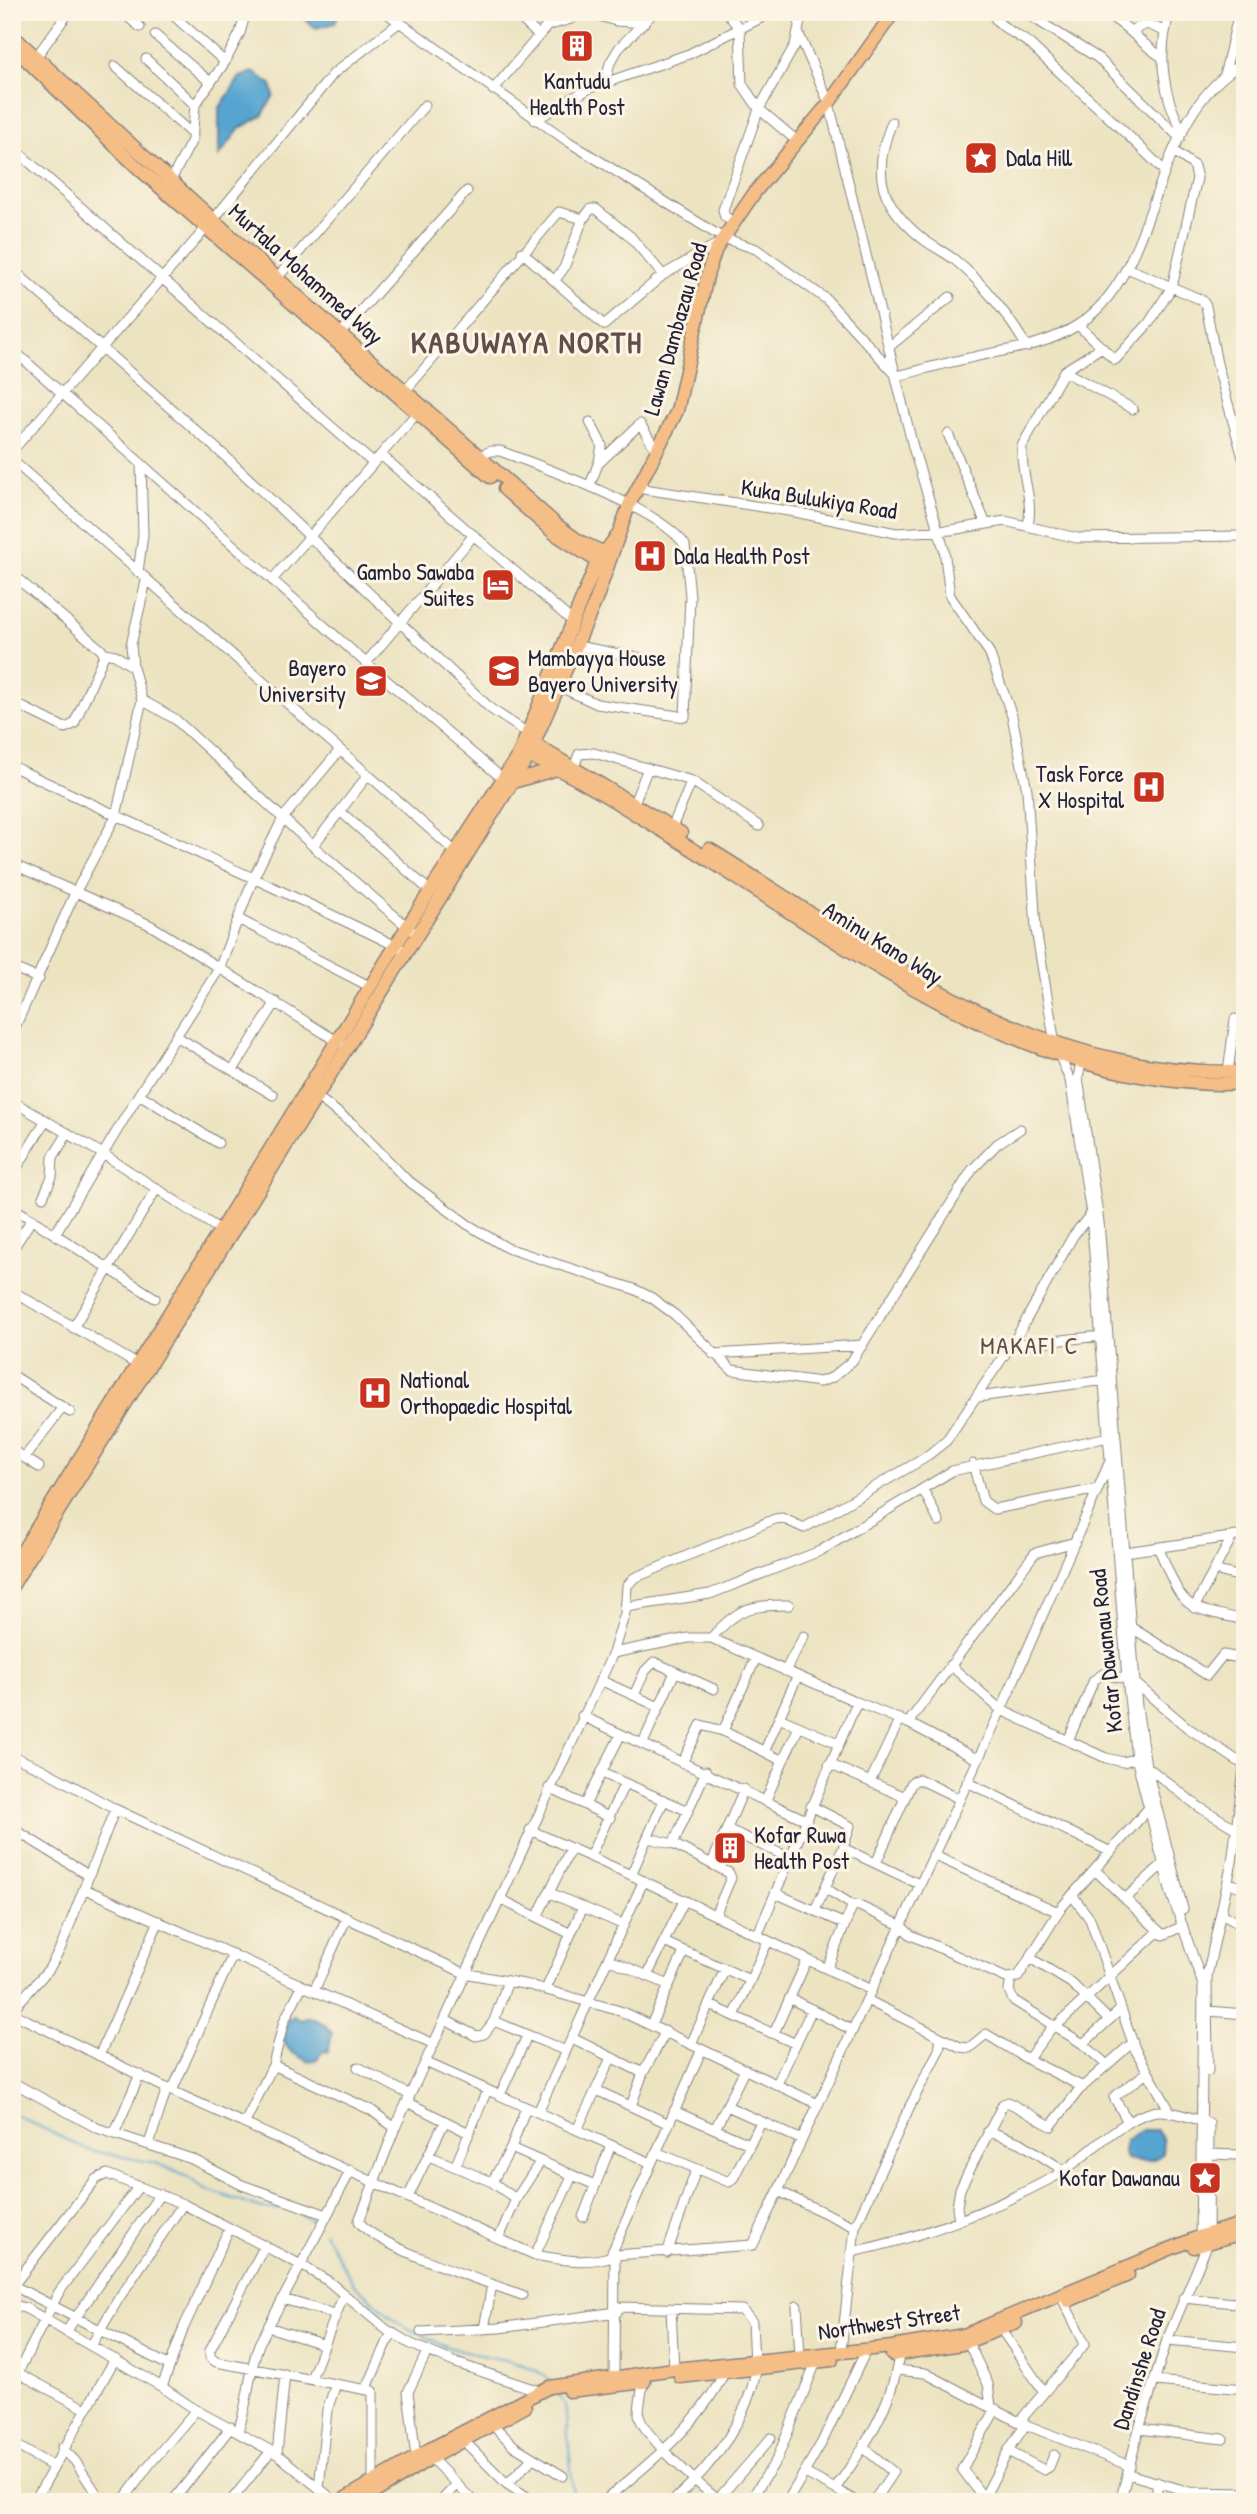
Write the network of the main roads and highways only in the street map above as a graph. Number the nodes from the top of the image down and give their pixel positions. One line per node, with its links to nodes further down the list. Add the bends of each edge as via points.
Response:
1 (894, 12): 6 (main road, Lawan Dambazau Road, via 721,240 708,272 681,401)
2 (12, 35): 4 (main road, Murtala Mohammed Way)
3 (12, 46): 4 (main road, Murtala Mohammed Way, via 99,132)
4 (210, 224): 5 (main road, Murtala Mohammed Way, via 417,413); 6 (main road, Murtala Mohammed Way, via 341,333 557,525)
5 (575, 547): 6 (main road, Murtala Mohammed Way); 7 (main road, via 588,566)
6 (605, 559): 7 (main road); 8 (main road, via 578,646)
7 (589, 582): 9 (main road)
8 (542, 725): 9 (main road); 11 (main road)
9 (529, 739): 10 (main road); 11 (main road, Aminu Kano Way)
10 (524, 755): 12 (main road, Aminu Kano Way); 13 (main road)
11 (555, 755): 15 (main road, Aminu Kano Way)
12 (557, 769): 13 (main road); 15 (main road, Aminu Kano Way)
13 (508, 781): 14 (main road)
14 (460, 856): 16 (main road, via 419,933); 16 (main road, via 407,927)
15 (847, 941): 19 (main road, Aminu Kano Way, via 960,1004)
16 (402, 949): 17 (main road)
17 (386, 976): 18 (main road); 18 (main road, via 371,987)
18 (343, 1044): 23 (main road)
19 (1057, 1050): 21 (main road, Aminu Kano Way); 21 (main road, Aminu Kano Way, via 1081,1063 1123,1074)
20 (1245, 1072): 21 (main road, Aminu Kano Way)
21 (1222, 1076): 22 (main road, Aminu Kano Way)
22 (1245, 1083)
23 (142, 1368): 24 (main road); 25 (main road)
24 (12, 1568)
25 (12, 1586)
26 (1245, 2223): 28 (main road, Northwest Street)
27 (1239, 2233): 28 (main road, Northwest Street)
28 (1204, 2242): 29 (main road, Northwest Street, via 964,2335 800,2355); 29 (main road, Northwest Street, via 968,2342 899,2354)
29 (755, 2367): 30 (main road, Northwest Street, via 723,2375); 30 (main road, Northwest Street, via 614,2376)
30 (553, 2390): 31 (main road, via 416,2456); 32 (main road)
31 (338, 2502)
32 (359, 2502)

